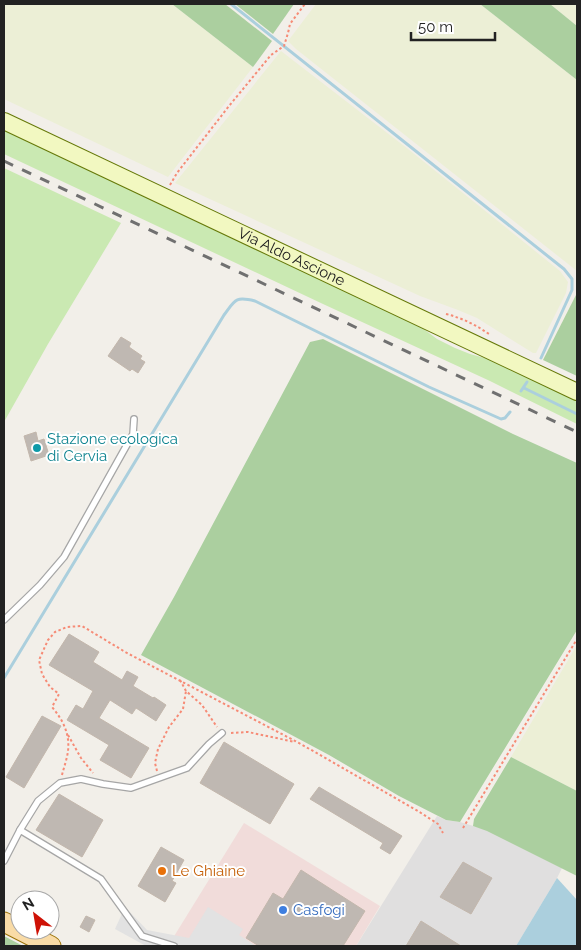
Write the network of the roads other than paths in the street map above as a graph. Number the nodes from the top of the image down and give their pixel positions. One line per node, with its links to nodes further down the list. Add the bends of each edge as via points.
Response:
1 (4, 121): 2 (street, Via Aldo Ascione)
2 (577, 392)
3 (134, 419): 4 (lane, via 133,434 64,557)
4 (4, 620)
5 (222, 733): 6 (lane, via 187,768 131,788 81,779 60,783 38,801)
6 (20, 830): 7 (lane); 10 (lane, via 101,879 142,936)
7 (4, 861)
8 (4, 922): 9 (main road)
9 (51, 946)
10 (174, 946)

